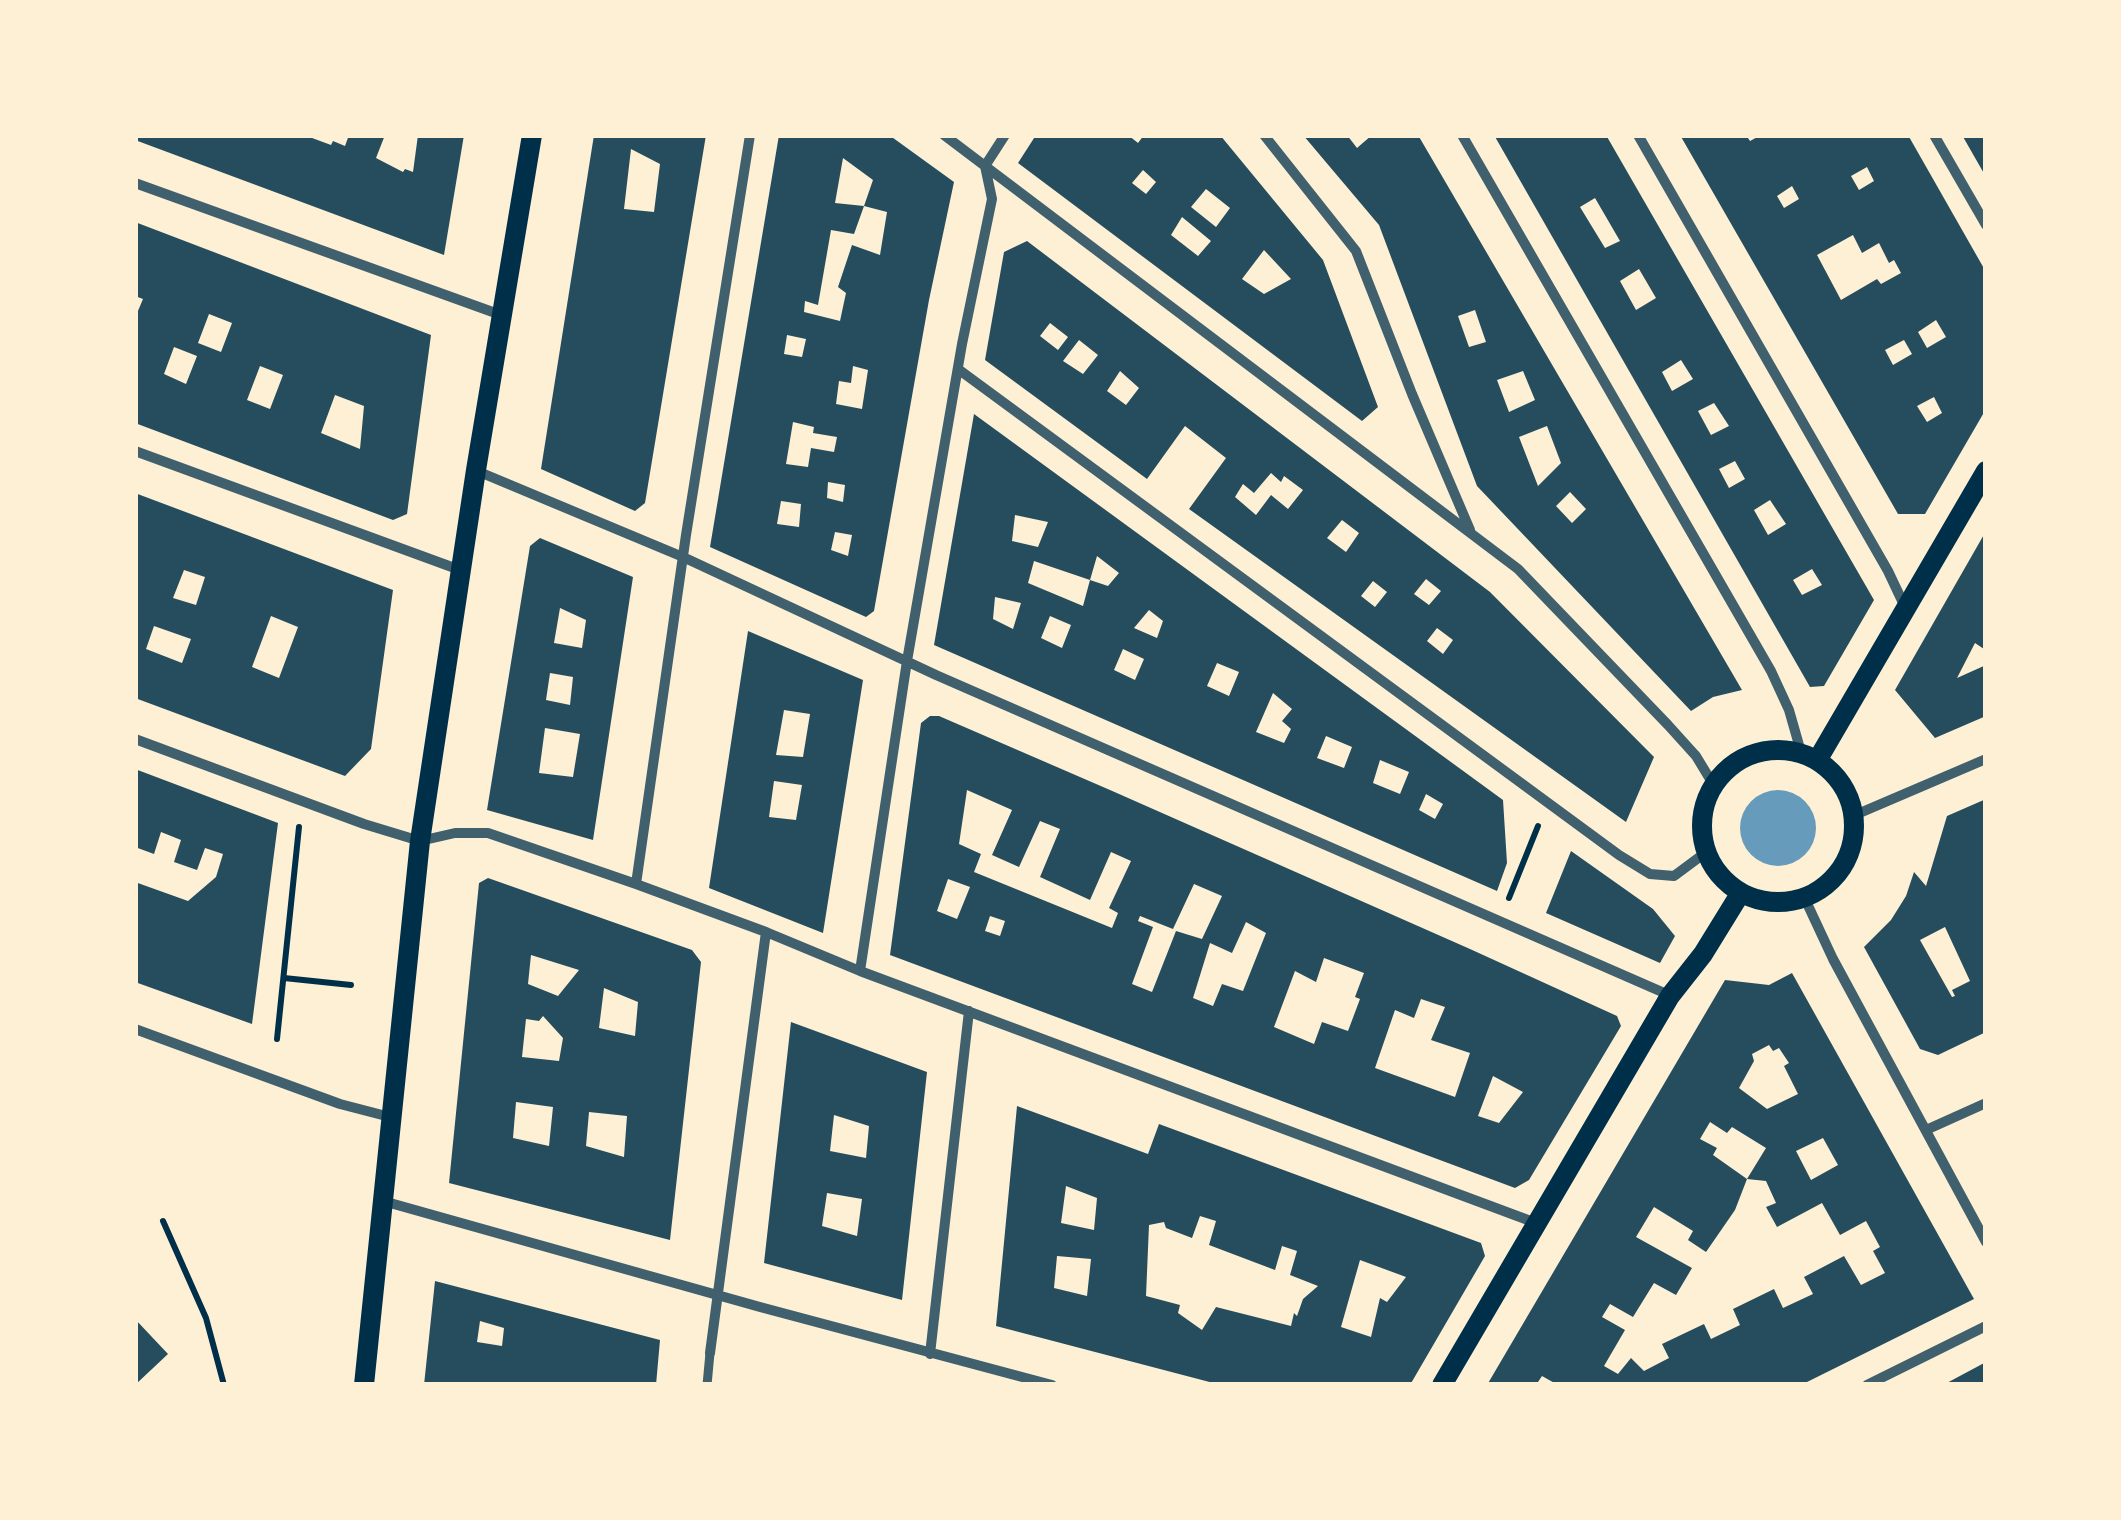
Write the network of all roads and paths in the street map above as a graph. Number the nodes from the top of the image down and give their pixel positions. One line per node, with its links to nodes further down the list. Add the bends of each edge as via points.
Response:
1 (532, 135): 12 (main road)
2 (750, 135): 18 (street)
3 (944, 135): 9 (street)
4 (1005, 135): 9 (street)
5 (1264, 135): 17 (street, via 1356,251)
6 (1462, 135): 23 (street, via 1771,671)
7 (1638, 135): 20 (street)
8 (1934, 135): 11 (street)
9 (985, 166): 13 (street, via 992,199); 17 (street)
10 (135, 183): 12 (street)
11 (1986, 225)
12 (502, 315): 15 (main road)
13 (958, 369): 21 (street); 30 (street, via 1619,855 1650,874 1674,876)
14 (135, 451): 19 (street)
15 (476, 470): 18 (street); 19 (main road)
16 (1986, 471): 20 (main road)
17 (1471, 531): 25 (street, via 1518,569 1614,668 1696,756)
18 (683, 557): 21 (street); 31 (street)
19 (460, 570): 29 (main road)
20 (1905, 608): 23 (main road)
21 (906, 661): 36 (street); 39 (street)
22 (135, 739): 29 (street)
23 (1809, 756): 25 (main road, via 1776,748 1752,753); 26 (main road, via 1842,783)
24 (1986, 759): 26 (street)
25 (1713, 784): 30 (main road, via 1701,818)
26 (1855, 815): 33 (main road, via 1852,850 1834,880)
27 (1541, 818): 34 (path)
28 (299, 821): 37 (path)
29 (420, 842): 31 (street, via 455,832 488,833); 44 (main road)
30 (1705, 853): 32 (main road)
31 (636, 884): 35 (street)
32 (1740, 894): 33 (main road, via 1772,903); 39 (main road)
33 (1805, 898): 45 (street)
34 (1506, 904)
35 (766, 932): 36 (street); 50 (street)
36 (860, 971): 40 (street)
37 (284, 978): 38 (path); 42 (path)
38 (351, 985)
39 (1670, 996): 48 (main road)
40 (969, 1011): 48 (street); 53 (street)
41 (135, 1029): 44 (street)
42 (277, 1039)
43 (1986, 1103): 45 (street)
44 (390, 1117): 46 (main road)
45 (1926, 1130): 49 (street)
46 (382, 1200): 50 (street); 55 (main road)
47 (162, 1221): 54 (path, via 206,1318)
48 (1536, 1222): 58 (main road)
49 (1986, 1242)
50 (718, 1295): 52 (street); 53 (street)
51 (1986, 1326): 59 (street)
52 (710, 1353): 56 (street)
53 (930, 1354): 57 (street)
54 (224, 1385)
55 (364, 1385)
56 (707, 1385)
57 (1052, 1385)
58 (1442, 1385)
59 (1868, 1385)

